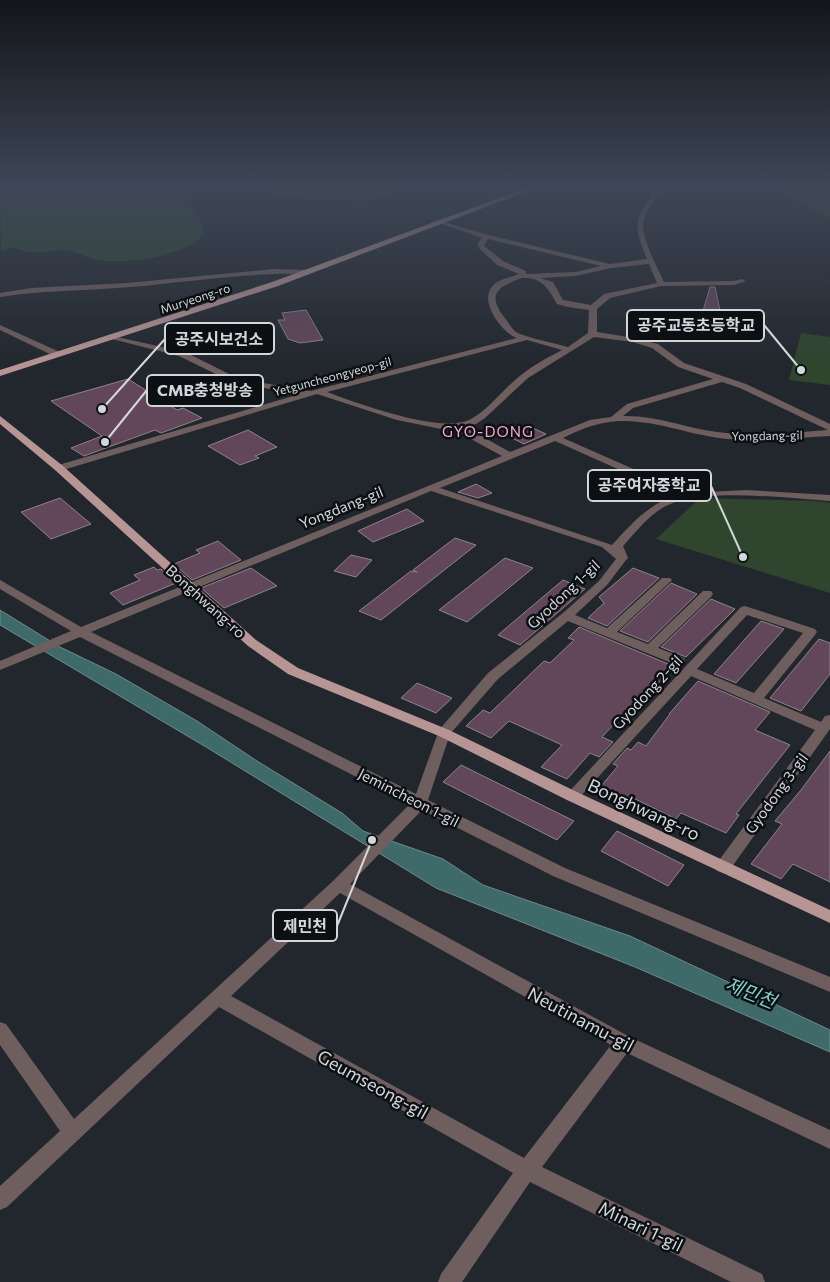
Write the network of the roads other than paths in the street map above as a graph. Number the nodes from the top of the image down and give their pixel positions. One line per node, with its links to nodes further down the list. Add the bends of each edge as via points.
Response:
1 (376, 247): 7 (main road, Muryeong-ro)
2 (481, 247): 8 (street, via 492,252 500,263)
3 (528, 247): 6 (street)
4 (646, 247): 5 (street)
5 (652, 261): 6 (street); 10 (street)
6 (611, 266): 8 (street, via 576,274)
7 (309, 272): 11 (street, via 275,271); 15 (main road, Muryeong-ro)
8 (525, 276): 12 (street, via 550,284 560,302); 16 (street, via 501,283 491,298 493,308 513,334)
9 (742, 281): 10 (street, via 734,284)
10 (661, 284): 12 (street, via 607,296)
11 (0, 295)
12 (593, 308): 14 (street)
13 (0, 327): 18 (street)
14 (592, 334): 17 (street); 20 (street, via 655,346 681,365)
15 (108, 337): 18 (main road, Muryeong-ro); 21 (street, via 182,354 237,381)
16 (526, 338): 17 (street); 21 (street, Yetguncheongyeop-gil)
17 (568, 349): 24 (street, via 526,374 484,414)
18 (59, 355): 19 (main road, Muryeong-ro)
19 (0, 373)
20 (722, 379): 22 (street, Yongdang-gil, via 630,406); 25 (street)
21 (315, 392): 24 (street, via 396,417); 29 (street, Yetguncheongyeop-gil)
22 (615, 418): 26 (street, Yongdang-gil, via 660,422 726,436 756,438); 27 (street, Yongdang-gil, via 593,422)
23 (0, 419): 29 (main road, Bonghwang-ro)
24 (460, 427): 28 (street)
25 (830, 428)
26 (830, 433)
27 (556, 438): 28 (street, Yongdang-gil); 31 (street)
28 (510, 456): 30 (street, Yongdang-gil)
29 (59, 468): 36 (main road, Bonghwang-ro)
30 (431, 488): 33 (street, Gyodong 1-gil, via 606,545); 36 (street, Yongdang-gil)
31 (684, 495): 32 (street); 33 (street, via 654,510 616,546)
32 (830, 498)
33 (622, 558): 38 (street, Gyodong 1-gil, via 603,584)
34 (666, 580): 40 (street)
35 (0, 584): 39 (street, Jemincheon 1-gil)
36 (189, 586): 39 (street, Yongdang-gil); 46 (main road, Bonghwang-ro, via 252,643 293,671)
37 (707, 594): 41 (street)
38 (567, 616): 40 (street); 46 (street, Gyodong 1-gil, via 493,676)
39 (81, 632): 42 (street, Yongdang-gil); 48 (street, Jemincheon 1-gil)
40 (609, 632): 41 (street)
41 (650, 649): 43 (street)
42 (3, 664)
43 (684, 666): 44 (street); 44 (street, Gyodong 2-gil, via 745,610 811,632); 47 (street, Gyodong 2-gil)
44 (756, 699): 45 (street)
45 (826, 723): 49 (street, Gyodong 3-gil)
46 (444, 733): 47 (main road, Bonghwang-ro); 48 (street)
47 (572, 796): 49 (main road, Bonghwang-ro)
48 (420, 803): 50 (street); 52 (street, Jemincheon 1-gil, via 559,872)
49 (723, 867): 51 (main road, Bonghwang-ro)
50 (338, 885): 53 (street); 55 (street, Neutinamu-gil)
51 (830, 917)
52 (830, 985)
53 (218, 998): 56 (street); 58 (street, Geumseong-gil)
54 (0, 1030): 56 (street)
55 (624, 1043): 57 (street, Neutinamu-gil); 58 (street)
56 (72, 1132): 59 (street)
57 (830, 1140)
58 (527, 1170): 60 (street); 61 (street, Minari 1-gil)
59 (0, 1200)
60 (449, 1282)
61 (754, 1282)

